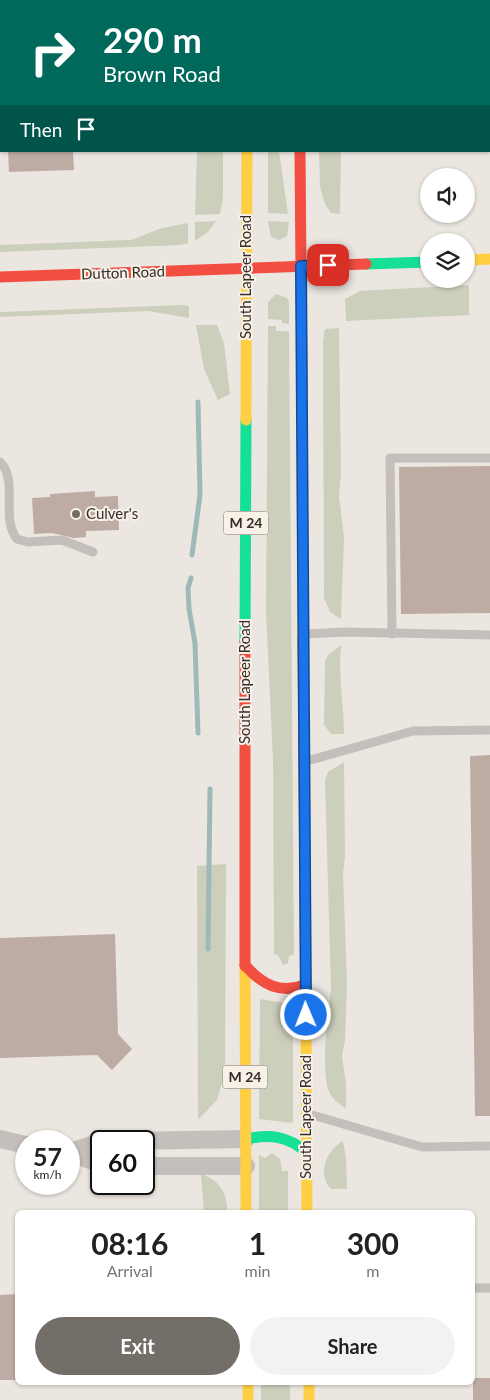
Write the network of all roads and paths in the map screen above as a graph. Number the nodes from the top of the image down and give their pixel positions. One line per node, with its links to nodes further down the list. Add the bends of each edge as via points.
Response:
1 (247, 152): 7 (main road, South Lapeer Road / M 24)
2 (300, 152): 6 (main road, South Lapeer Road)
3 (490, 259): 4 (main road)
4 (475, 260)
5 (420, 262): 6 (main road, Dutton Road)
6 (301, 266): 7 (main road, Dutton Road); 12 (main road, South Lapeer Road)
7 (246, 268): 8 (main road, Dutton Road); 17 (main road, South Lapeer Road / M 24)
8 (0, 277)
9 (490, 458): 13 (lane, via 390,458)
10 (1, 462): 11 (lane, via 8,478 10,528 17,539 28,542 62,540)
11 (93, 552)
12 (304, 634): 13 (lane); 16 (main road, South Lapeer Road)
13 (392, 634): 14 (lane)
14 (490, 635)
15 (490, 730): 16 (lane, via 413,731)
16 (304, 761): 18 (main road, South Lapeer Road)
17 (245, 965): 18 (main road, via 254,978 276,989 286,990); 21 (main road, South Lapeer Road / M 24)
18 (305, 984): 19 (main road, South Lapeer Road)
19 (306, 1113): 24 (lane, via 422,1147); 25 (main road, South Lapeer Road)
20 (0, 1139): 23 (street)
21 (246, 1139): 22 (street); 25 (main road, via 268,1135 288,1138); 27 (main road, South Lapeer Road / M 24)
22 (155, 1141)
23 (15, 1142)
24 (490, 1146)
25 (306, 1152): 29 (main road, South Lapeer Road)
26 (155, 1166): 27 (street)
27 (246, 1166): 28 (main road, South Lapeer Road / M 24)
28 (246, 1210)
29 (307, 1210)
30 (475, 1288): 31 (lane)
31 (490, 1288)
32 (248, 1385): 34 (main road)
33 (309, 1385): 35 (main road)
34 (248, 1400)
35 (309, 1400)

